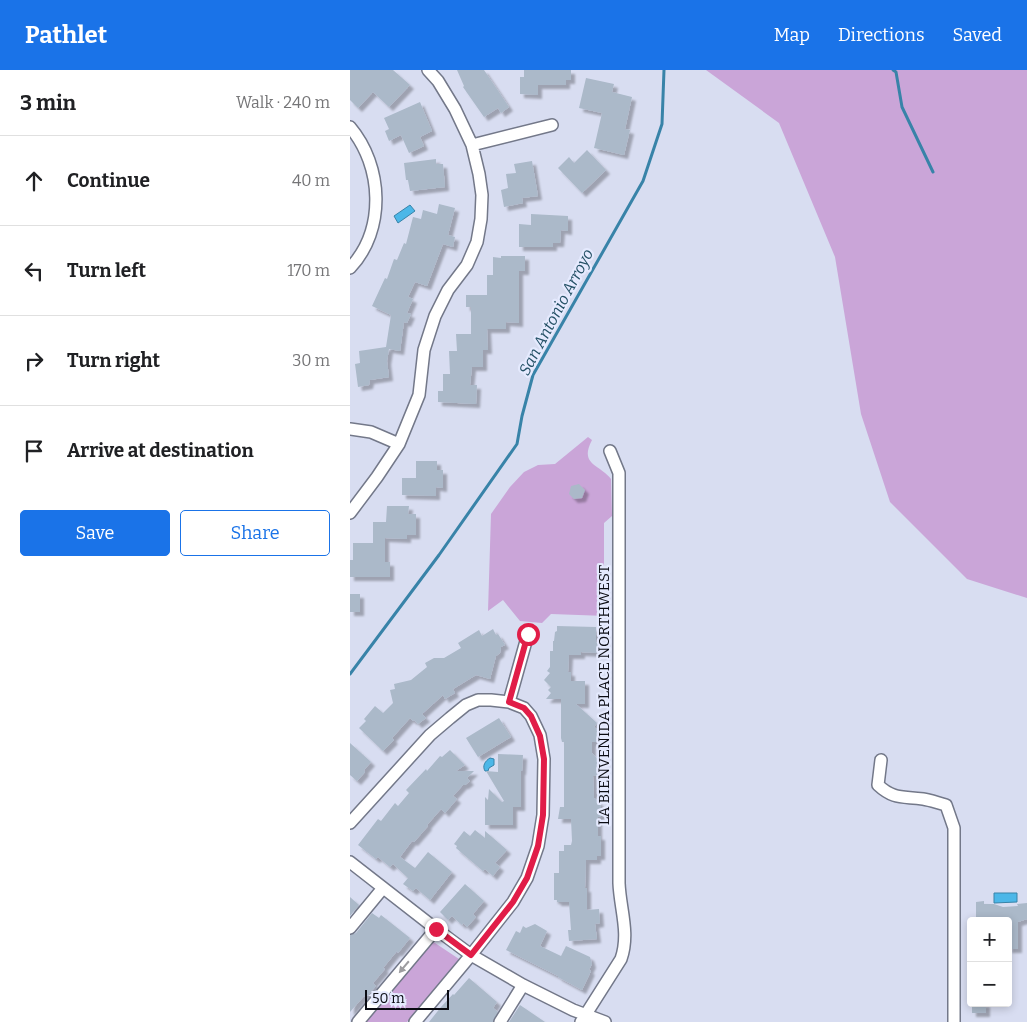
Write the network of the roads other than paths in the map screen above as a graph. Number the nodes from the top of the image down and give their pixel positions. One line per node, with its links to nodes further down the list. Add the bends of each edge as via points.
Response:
1 (428, 70): 4 (street, via 455,109)
2 (552, 125): 4 (street)
3 (350, 127): 5 (street, via 371,162 376,188 375,216 368,242)
4 (472, 145): 7 (street, via 482,195 477,242 467,265 448,290 435,316 424,350 419,395)
5 (350, 268)
6 (350, 429): 7 (street, via 371,432)
7 (399, 444): 9 (street)
8 (610, 451): 20 (street, LA BIENVENIDA PLACE NORTHWEST, via 619,473 619,883 626,941 621,959)
9 (350, 512)
10 (528, 634): 11 (street)
11 (509, 702): 13 (street, via 478,700 466,705 430,735); 18 (street, via 524,708 540,736 544,759 542,823 527,878 513,902)
12 (881, 760): 25 (street, via 878,785 898,797 946,805 954,828)
13 (350, 823)
14 (350, 862): 15 (street)
15 (383, 888): 16 (street); 17 (street)
16 (350, 928)
17 (436, 929): 18 (street); 21 (street, one-way to 21)
18 (471, 955): 19 (street); 22 (street)
19 (523, 985): 20 (street); 23 (street)
20 (584, 1019): 24 (street)
21 (358, 1022)
22 (415, 1022)
23 (500, 1022)
24 (605, 1022)
25 (954, 1022)

